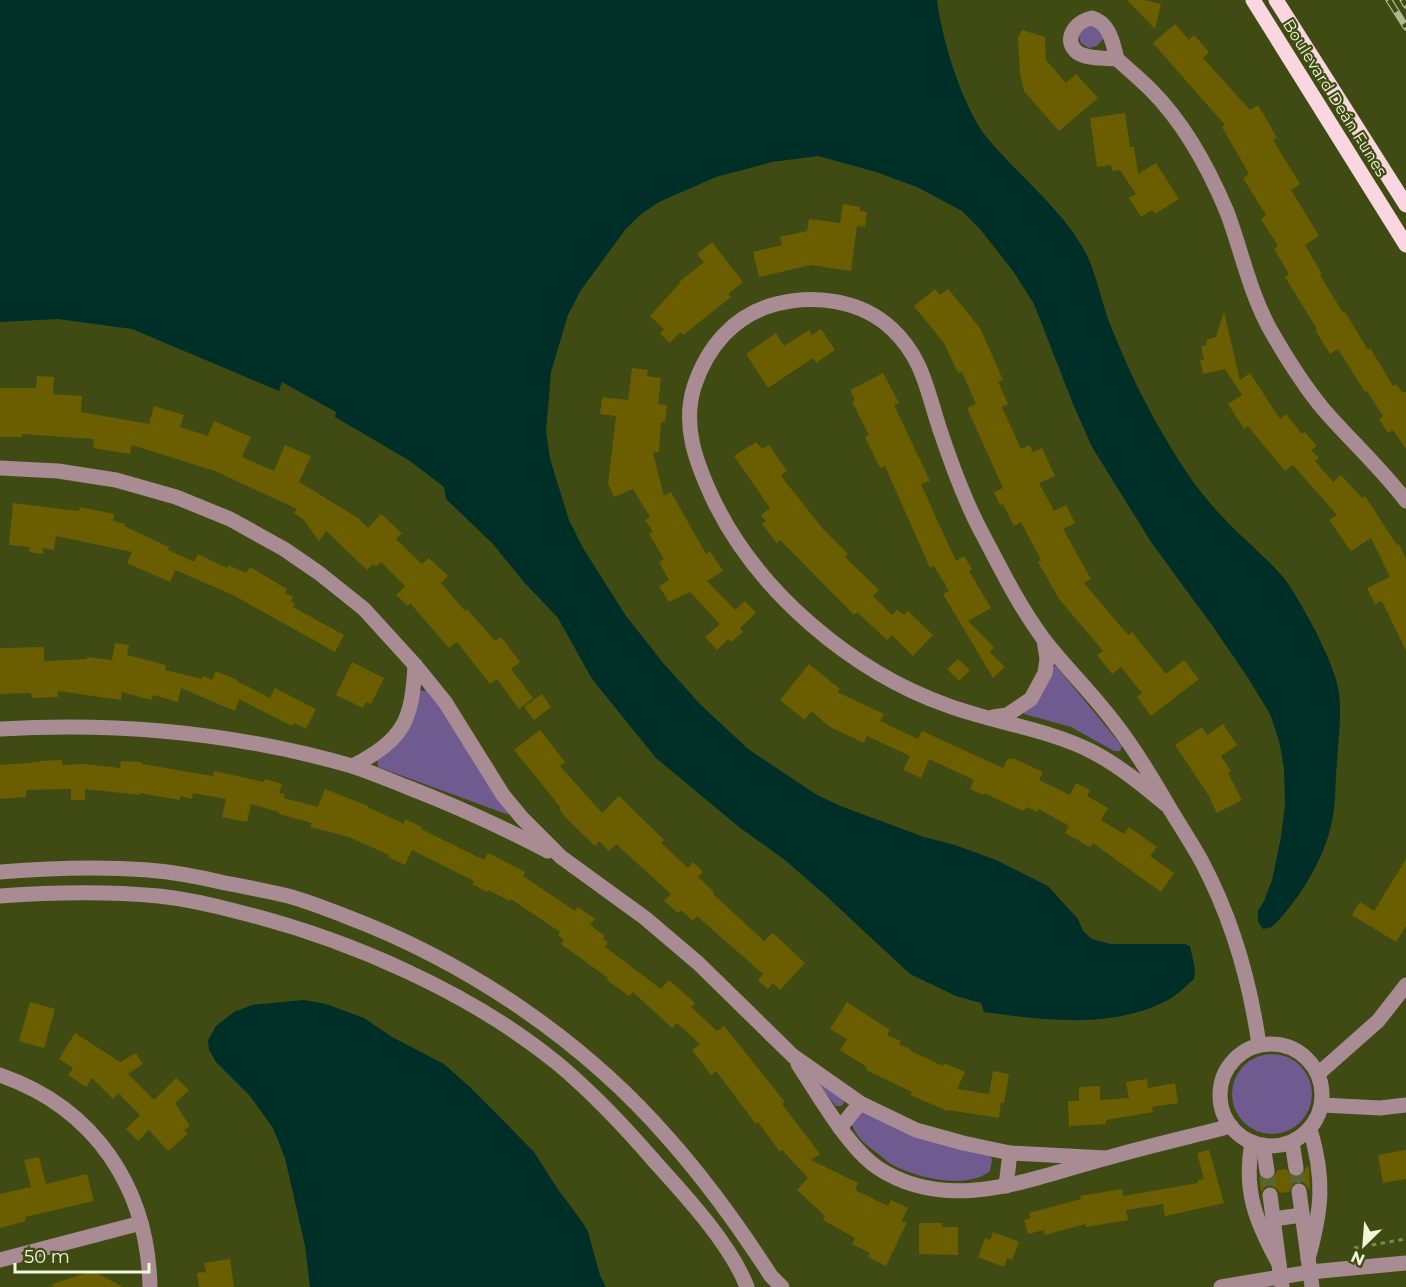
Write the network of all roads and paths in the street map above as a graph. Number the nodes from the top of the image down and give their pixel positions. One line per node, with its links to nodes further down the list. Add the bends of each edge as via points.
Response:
1 (1253, 0): 5 (main road, Boulevard Deán Funes)
2 (1276, 0): 4 (main road, Boulevard Deán Funes)
3 (1117, 59): 7 (street, via 1152,91 1184,130 1227,213 1270,329 1298,376)
4 (1406, 205)
5 (1406, 245)
6 (0, 468): 9 (street, via 116,480 176,497 230,519 320,573 364,609)
7 (1406, 501)
8 (1044, 640): 10 (street, via 1045,673 1031,699 1007,715); 10 (street, via 975,521 952,465 924,374 890,326 859,308 832,300 801,300 772,305 742,320 717,341 701,367 692,396 690,431 700,472 747,556 797,611 846,653 901,686); 13 (street, via 1111,717)
9 (415, 665): 12 (street, via 413,695 398,736 379,753); 14 (street, via 445,702 503,795)
10 (987, 718): 13 (street, via 1055,736 1092,751)
11 (0, 729): 12 (street, via 94,727 222,737)
12 (354, 766): 14 (street, via 454,805)
13 (1169, 807): 18 (street, via 1202,862 1232,929)
14 (561, 857): 19 (street, via 645,918 698,963)
15 (0, 872): 48 (street, via 94,868 199,877 290,896 380,929 429,953 531,1015 621,1089 712,1190)
16 (0, 896): 47 (street, via 110,893 202,903 298,928 433,985 522,1037 594,1096 688,1199 718,1238)
17 (1406, 985): 20 (street, via 1378,1021)
18 (1259, 1045): 20 (street, via 1273,1043 1300,1052); 25 (street, via 1243,1052 1223,1078 1222,1111)
19 (793, 1056): 22 (street); 26 (street)
20 (1318, 1074): 23 (street)
21 (0, 1075): 39 (street, via 46,1095 81,1122 125,1177)
22 (860, 1103): 26 (street); 30 (street, via 916,1130)
23 (1322, 1105): 24 (street); 27 (street)
24 (1406, 1106)
25 (1231, 1126): 29 (street); 31 (street)
26 (840, 1128): 34 (street, via 876,1167 904,1182 936,1191 965,1192)
27 (1310, 1128): 28 (street); 44 (street, via 1321,1196)
28 (1292, 1142): 29 (street); 32 (street)
29 (1257, 1144): 33 (street); 45 (street, via 1249,1171 1252,1204)
30 (1010, 1153): 31 (street); 34 (street)
31 (1106, 1158): 34 (street)
32 (1296, 1168)
33 (1267, 1172)
34 (1006, 1186)
35 (1299, 1191): 37 (street)
36 (1270, 1194): 38 (street)
37 (1302, 1215): 38 (street); 44 (street)
38 (1273, 1219): 45 (street)
39 (141, 1223): 42 (street); 46 (street, via 150,1259)
40 (1406, 1239): 41 (path)
41 (1354, 1248)
42 (0, 1260)
43 (1406, 1263): 44 (street)
44 (1310, 1273): 45 (street)
45 (1280, 1276): 49 (street)
46 (150, 1287)
47 (747, 1287)
48 (782, 1287)
49 (1221, 1287)

